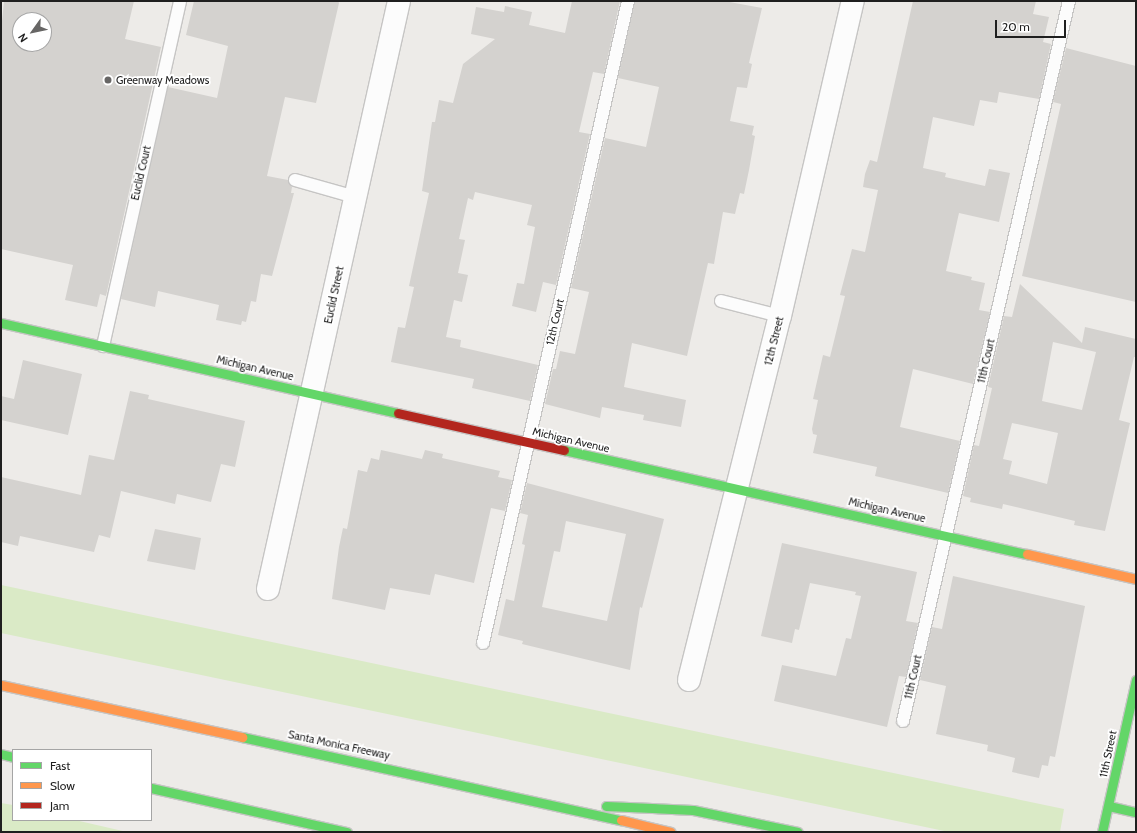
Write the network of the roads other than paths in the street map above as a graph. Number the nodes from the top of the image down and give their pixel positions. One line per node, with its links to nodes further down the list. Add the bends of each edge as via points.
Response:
1 (180, 1): 11 (lane, Euclid Court)
2 (399, 1): 7 (street, Euclid Street)
3 (628, 1): 13 (lane, 12th Court)
4 (853, 1): 9 (street, 12th Street)
5 (1068, 1): 15 (lane, 11th Court)
6 (295, 180): 7 (lane)
7 (355, 197): 12 (street, Euclid Street)
8 (721, 301): 9 (lane)
9 (780, 316): 14 (street, 12th Street)
10 (1, 323): 11 (main road, Michigan Avenue)
11 (103, 346): 12 (main road, Michigan Avenue)
12 (312, 393): 13 (main road, Michigan Avenue); 17 (street, Euclid Street)
13 (528, 442): 14 (main road, Michigan Avenue); 18 (lane, 12th Court)
14 (737, 489): 15 (main road, Michigan Avenue); 19 (street, 12th Street)
15 (946, 536): 16 (main road, Michigan Avenue); 22 (lane, 11th Court)
16 (1136, 579)
17 (268, 588)
18 (483, 643)
19 (689, 680)
20 (1136, 680): 27 (main road, 11th Street)
21 (1, 685): 26 (main road, Santa Monica Freeway)
22 (903, 721)
23 (1, 754): 24 (main road)
24 (12, 757)
25 (152, 788): 29 (main road)
26 (560, 805): 30 (main road, Santa Monica Freeway); 31 (main road, via 693,810)
27 (1109, 806): 28 (main road); 32 (main road, 11th Street)
28 (1136, 812)
29 (347, 832)
30 (671, 832)
31 (798, 832)
32 (1102, 832)

